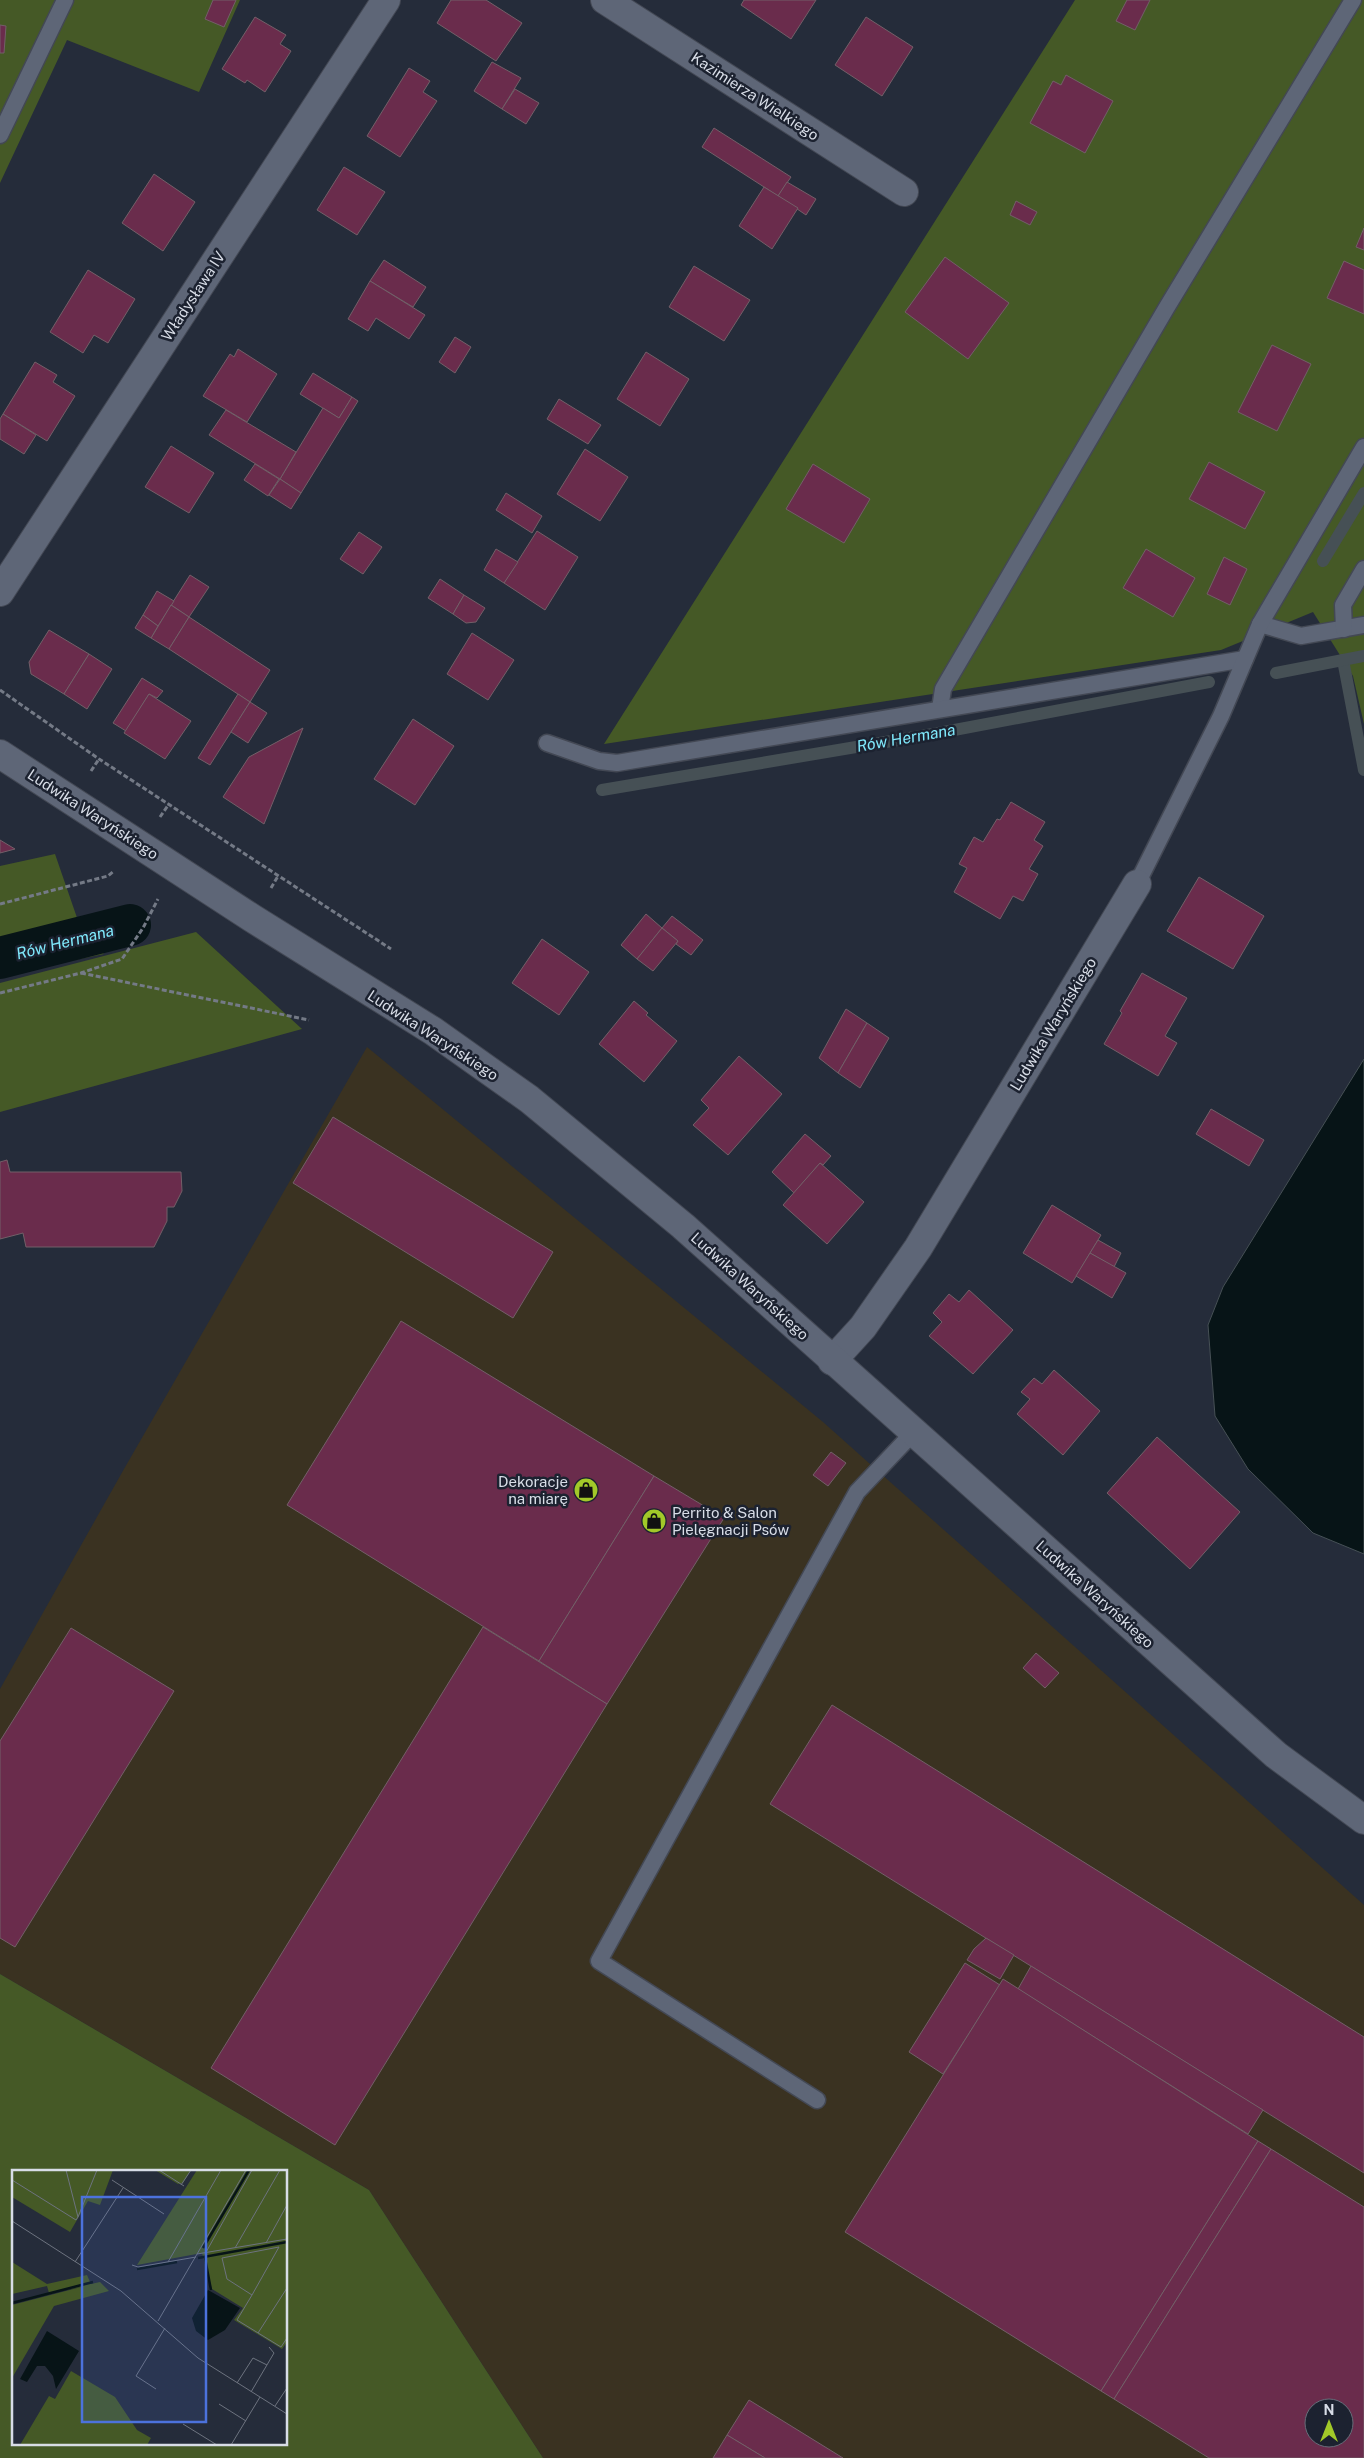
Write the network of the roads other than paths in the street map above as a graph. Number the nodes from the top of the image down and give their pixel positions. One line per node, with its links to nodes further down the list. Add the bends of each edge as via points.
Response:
1 (65, 0): 5 (lane)
2 (386, 0): 9 (street, Władysława IV)
3 (606, 0): 6 (street, Kazimierza Wielkiego)
4 (1353, 0): 14 (lane, via 943,689)
5 (0, 135)
6 (904, 192)
7 (1364, 447): 10 (lane)
8 (1364, 569): 12 (lane, via 1343,605)
9 (0, 592)
10 (1260, 624): 12 (lane, via 1301,636); 13 (lane)
11 (1364, 625): 12 (lane)
12 (1344, 629)
13 (1245, 659): 14 (lane); 17 (lane)
14 (940, 709): 15 (lane, via 617,763 599,761)
15 (547, 743)
16 (0, 754): 18 (street, Ludwika Waryńskiego, via 433,1031 529,1099 683,1226)
17 (1137, 884): 18 (street, Ludwika Waryńskiego, via 918,1248 863,1327)
18 (832, 1361): 19 (street, Ludwika Waryńskiego)
19 (914, 1433): 20 (street, Ludwika Waryńskiego, via 1276,1756); 21 (lane, via 857,1492 599,1961)
20 (1364, 1820)
21 (817, 2100)

